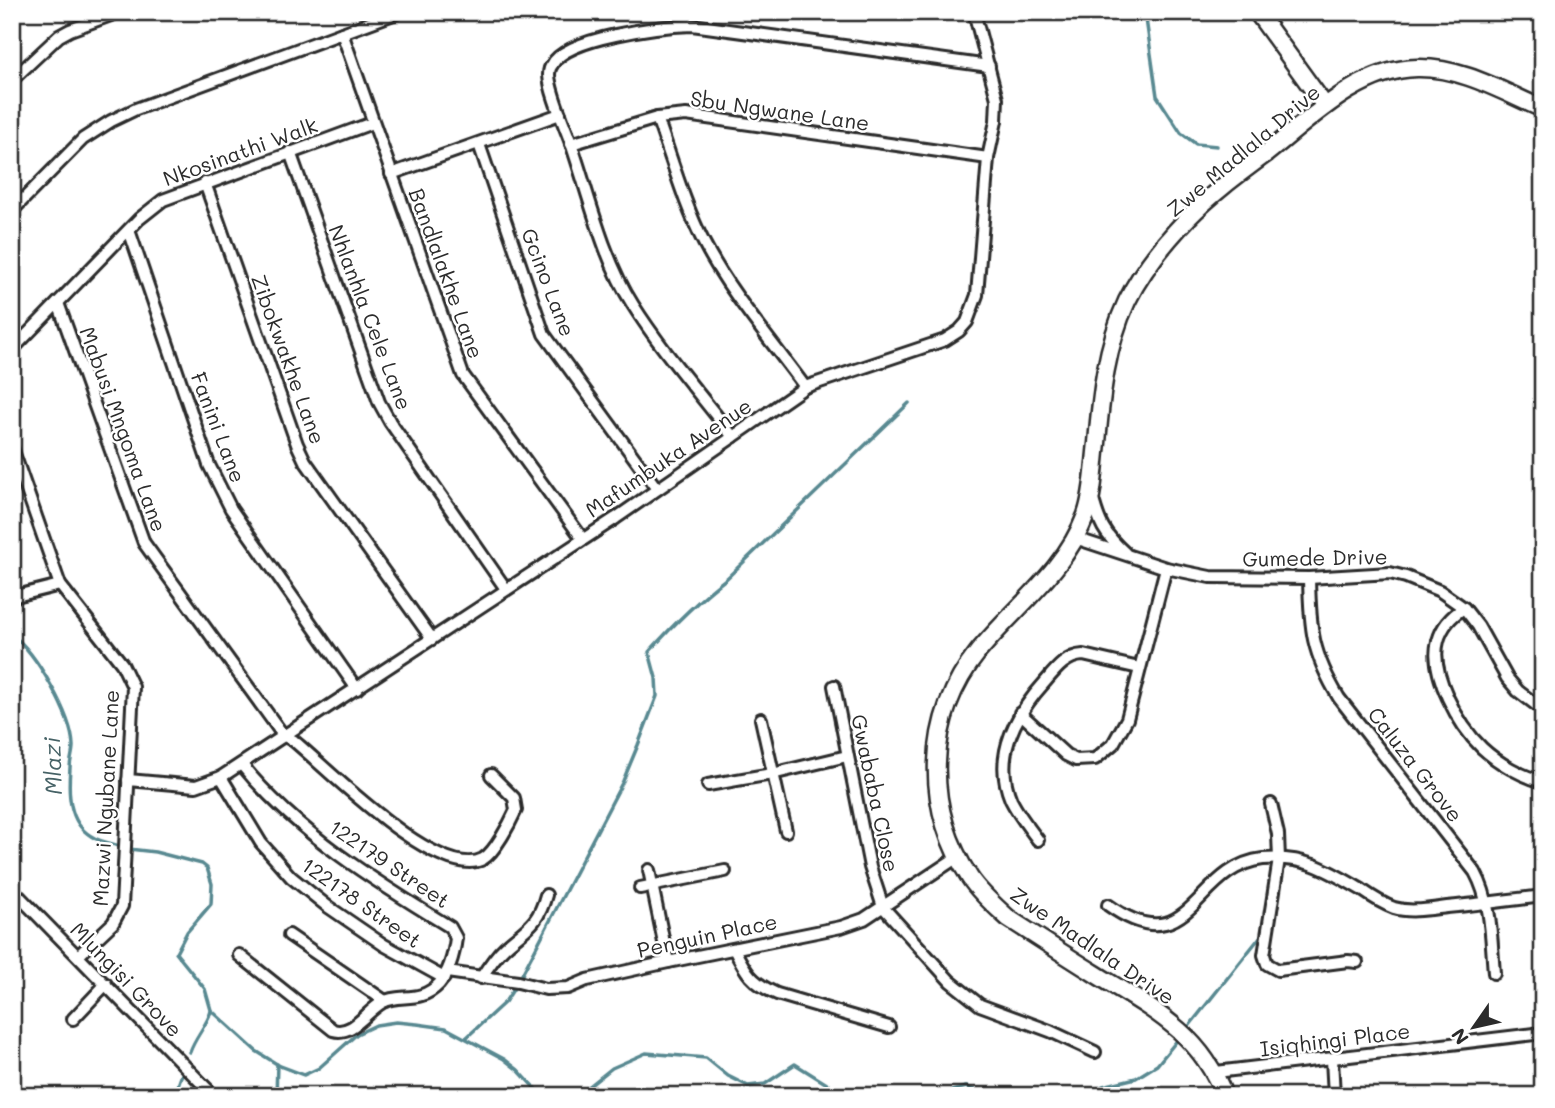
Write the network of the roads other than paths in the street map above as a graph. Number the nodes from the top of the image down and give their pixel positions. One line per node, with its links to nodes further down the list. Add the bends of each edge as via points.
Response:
1 (119, 12): 7 (street, via 59,36)
2 (399, 12): 5 (street)
3 (974, 12): 6 (street, Mafumbuka Avenue)
4 (1257, 12): 8 (street)
5 (342, 33): 12 (street, Bandlalakhe Lane); 19 (street, via 111,121 83,139)
6 (989, 66): 10 (street, via 692,25 654,28 619,33 561,54 549,76); 16 (street, Mafumbuka Avenue, via 997,109)
7 (12, 80)
8 (1325, 106): 9 (street, Zwe Madlala Drive, via 1367,81 1415,68 1462,74); 27 (street, Zwe Madlala Drive, via 1188,218 1127,300 1104,375)
9 (1543, 109)
10 (560, 114): 13 (street); 14 (street)
11 (657, 118): 14 (street, Sbu Ngwane Lane); 16 (street, Sbu Ngwane Lane, via 686,115); 23 (street, via 693,220 716,265)
12 (372, 123): 15 (street, Nkosinathi Walk); 17 (street, Bandlalakhe Lane)
13 (479, 144): 17 (street); 26 (street, Gcino Lane, via 544,334)
14 (571, 144): 24 (street, via 604,242 632,304)
15 (290, 152): 18 (street, Nkosinathi Walk); 34 (street, Nhlanhla Cele Lane, via 379,402)
16 (988, 158): 23 (street, Mafumbuka Avenue, via 977,295 967,322 945,340)
17 (391, 174): 28 (street, Bandlalakhe Lane, via 463,374)
18 (205, 183): 20 (street, Nkosinathi Walk, via 163,200); 37 (street, Zibokwakhe Lane, via 305,461)
19 (12, 211)
20 (129, 230): 21 (street, Nkosinathi Walk); 40 (street, Fanini Lane, via 218,486)
21 (58, 303): 22 (street, Nkosinathi Walk); 44 (street, Mabusi Mngoma Lane, via 144,543)
22 (12, 350)
23 (805, 387): 24 (street, Mafumbuka Avenue)
24 (733, 437): 26 (street, Mafumbuka Avenue)
25 (12, 448): 33 (street, Mazwi Ngubane Lane)
26 (657, 489): 28 (street, Mafumbuka Avenue)
27 (1092, 493): 29 (street, Zwe Madlala Drive); 30 (street, via 1103,530)
28 (582, 538): 34 (street, Mafumbuka Avenue)
29 (1075, 538): 30 (street, Gumede Drive); 56 (street, Zwe Madlala Drive, via 1050,574 978,652 949,704 936,764 938,801)
30 (1127, 555): 31 (street, Gumede Drive)
31 (1166, 568): 32 (street, Gumede Drive, via 1210,577); 38 (street)
32 (1309, 578): 36 (street, Gumede Drive, via 1390,573 1440,591); 65 (street, Caluza Grove, via 1310,625 1324,673 1468,860)
33 (60, 585): 35 (street); 50 (street, Mazwi Ngubane Lane, via 122,664 133,687)
34 (506, 589): 37 (street, Mafumbuka Avenue)
35 (12, 597)
36 (1464, 608): 41 (street, Gumede Drive, via 1507,678); 51 (street, via 1443,628 1436,656 1457,719 1482,748 1507,766)
37 (432, 639): 40 (street, Mafumbuka Avenue)
38 (1139, 668): 42 (street, via 1075,656 1051,674); 42 (street, via 1127,719 1113,744 1095,759 1076,760 1066,755)
39 (834, 686): 45 (street, Gwababa Close)
40 (357, 689): 44 (street, Mafumbuka Avenue)
41 (1543, 710)
42 (1020, 713): 55 (street, via 1006,747 1006,781 1018,813)
43 (761, 719): 47 (street)
44 (283, 735): 46 (street, Mafumbuka Avenue); 48 (street, Mabusi Mngoma Lane, via 389,824 427,848 464,862 488,855 516,810 514,798)
45 (848, 756): 47 (street); 67 (street, Gwababa Close, via 870,867)
46 (242, 765): 49 (street, Mafumbuka Avenue); 75 (street, 122179 Street, via 274,800 328,846 450,927 456,939)
47 (772, 774): 52 (street); 54 (street)
48 (491, 775)
49 (221, 777): 50 (street, Mafumbuka Avenue, via 196,786); 75 (street, 122178 Street, via 261,844 291,877 384,944)
50 (128, 780): 70 (street, Mazwi Ngubane Lane, via 122,906 113,923)
51 (1543, 782)
52 (708, 785)
53 (1271, 804): 57 (street)
54 (786, 831)
55 (1038, 841)
56 (959, 856): 67 (street, Penguin Place); 84 (street, Zwe Madlala Drive, via 971,879 1008,918 1163,1015)
57 (1279, 859): 65 (street, via 1311,862 1395,908); 66 (street, via 1253,861 1232,871 1167,924 1136,922); 73 (street, via 1264,955 1267,964 1278,970)
58 (649, 870): 60 (street)
59 (725, 871): 60 (street)
60 (653, 886): 61 (street); 72 (street)
61 (640, 888)
62 (12, 889): 70 (street, Mlungisi Grove)
63 (546, 895): 76 (street, via 534,924 504,948)
64 (1543, 896): 65 (street)
65 (1488, 903): 74 (street, Caluza Grove)
66 (1108, 905)
67 (883, 907): 69 (street, Penguin Place, via 854,924); 82 (street, via 950,981 980,1005)
68 (289, 935): 78 (street)
69 (734, 949): 72 (street, Penguin Place); 80 (street, via 746,973 760,986)
70 (78, 956): 77 (street, Mlungisi Grove)
71 (239, 956): 78 (street, via 341,1032)
72 (668, 962): 76 (street, Penguin Place, via 568,988 546,989)
73 (1357, 962)
74 (1494, 973)
75 (445, 975): 76 (street, Penguin Place); 78 (street, via 426,993)
76 (481, 978)
77 (106, 984): 79 (street); 85 (street, Mlungisi Grove)
78 (385, 1001)
79 (73, 1019)
80 (889, 1027)
81 (1543, 1032): 83 (street, Isiqhingi Place)
82 (1095, 1052)
83 (1332, 1059): 84 (street, Isiqhingi Place); 87 (street)
84 (1216, 1072): 86 (street, Zwe Madlala Drive)
85 (214, 1096)
86 (1224, 1096)
87 (1335, 1096)

